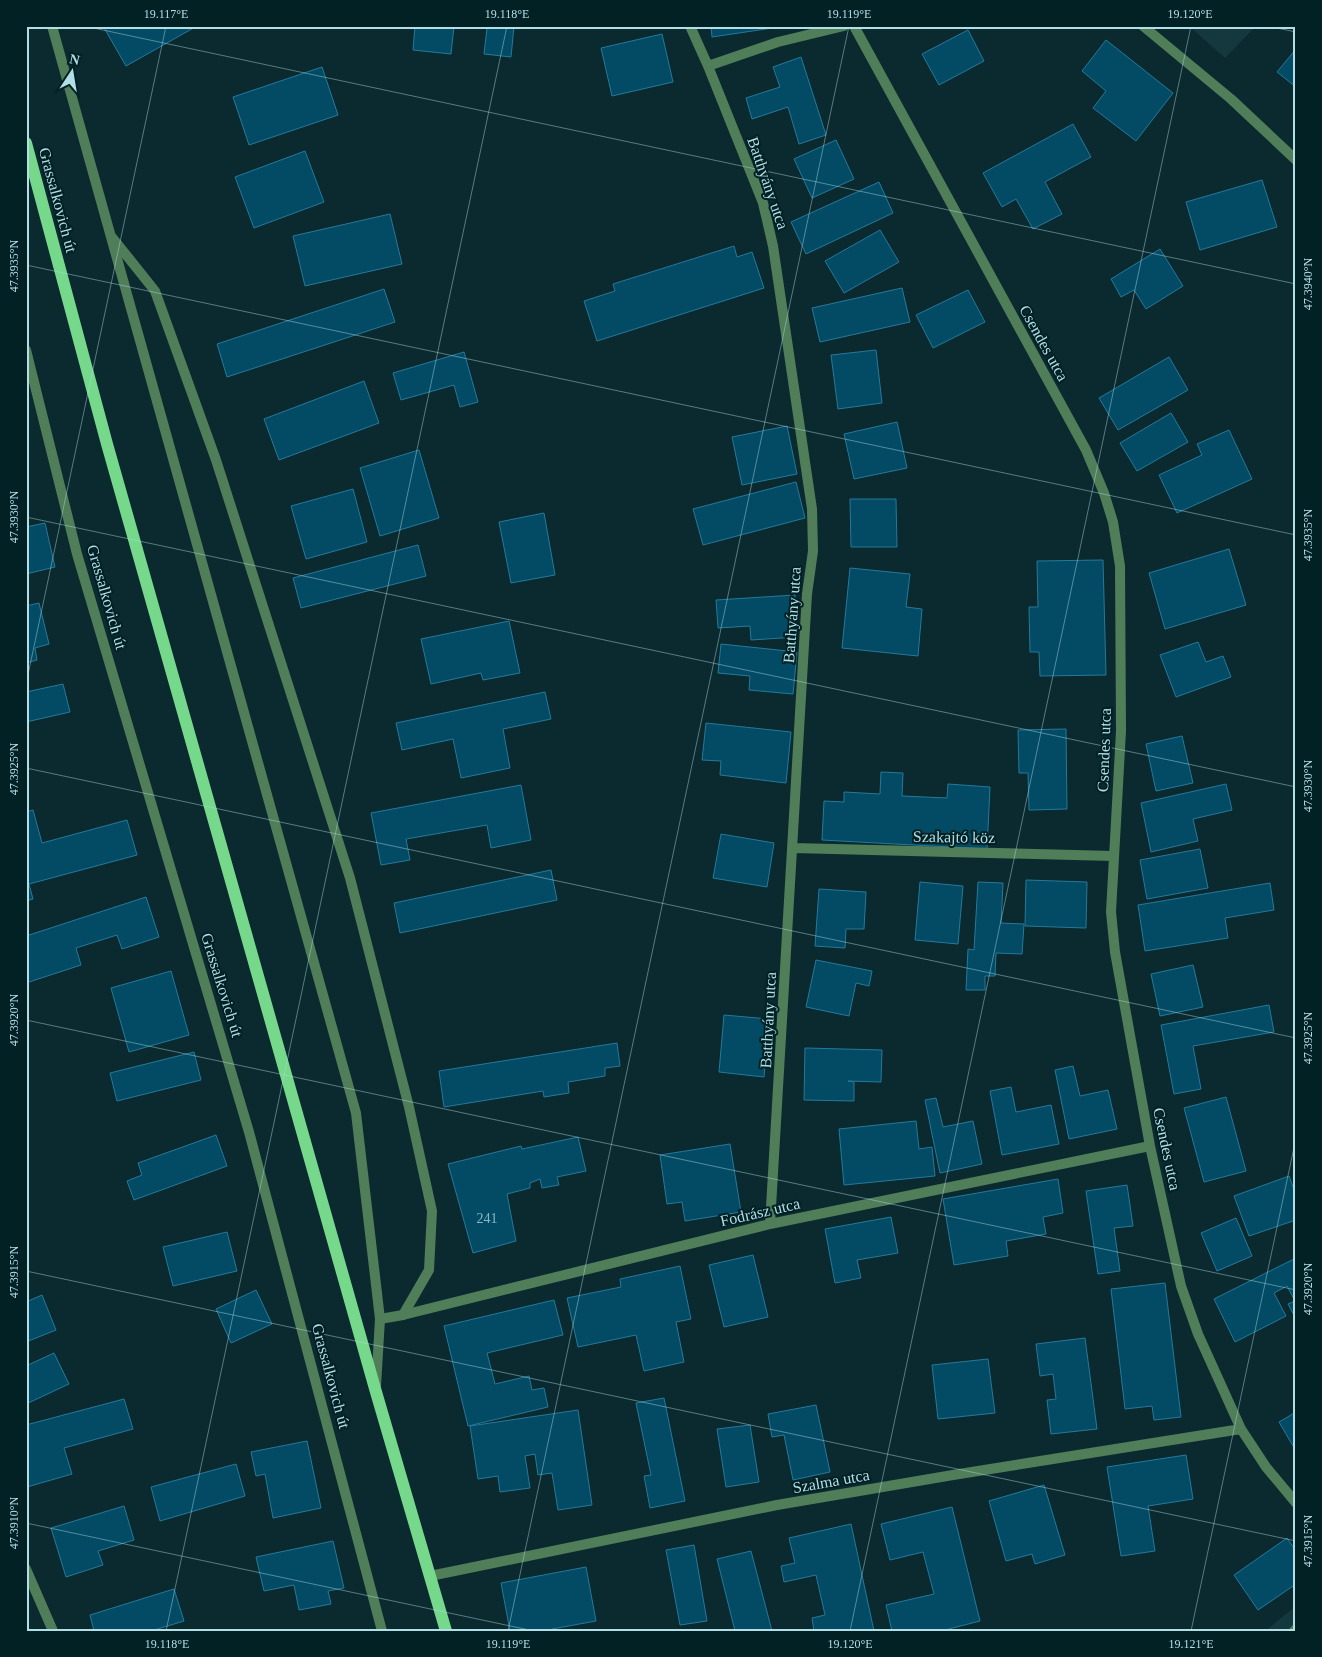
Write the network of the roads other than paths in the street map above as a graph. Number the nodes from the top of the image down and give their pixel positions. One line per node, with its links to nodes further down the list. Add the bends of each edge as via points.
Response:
1 (52, 26): 9 (street, Grassalkovich út)
2 (690, 26): 6 (street, Batthyány utca)
3 (844, 26): 6 (street, via 778,42)
4 (854, 26): 12 (street, Csendes utca, via 1086,450 1104,493 1113,522 1120,566 1121,731)
5 (1143, 26): 8 (street, via 1231,99)
6 (708, 66): 11 (street, Batthyány utca, via 763,203 773,246 812,509 813,551 807,594)
7 (26, 143): 17 (main road, Grassalkovich út, via 107,444)
8 (1296, 160)
9 (111, 236): 15 (street, Grassalkovich út, via 155,291 216,460 350,878 409,1107 432,1211 429,1270); 16 (street, Grassalkovich út, via 356,1114)
10 (26, 350): 23 (street, Grassalkovich út, via 77,554 249,1132)
11 (793, 848): 12 (street, Szakajtó köz); 14 (street, Batthyány utca)
12 (1113, 856): 13 (street, Csendes utca, via 1111,912 1115,952)
13 (1150, 1146): 14 (street, Fodrász utca); 18 (street, Csendes utca, via 1181,1286 1198,1334)
14 (770, 1224): 15 (street, Fodrász utca)
15 (403, 1315): 16 (street, Fodrász utca)
16 (380, 1319): 17 (street, Grassalkovich út)
17 (376, 1392): 21 (main road, Grassalkovich út)
18 (1241, 1429): 19 (street, Csendes utca, via 1266,1467); 21 (street, Szalma utca, via 777,1505)
19 (1296, 1503)
20 (26, 1569): 22 (street)
21 (430, 1576): 24 (main road, Grassalkovich út)
22 (53, 1631)
23 (382, 1631)
24 (446, 1631)

